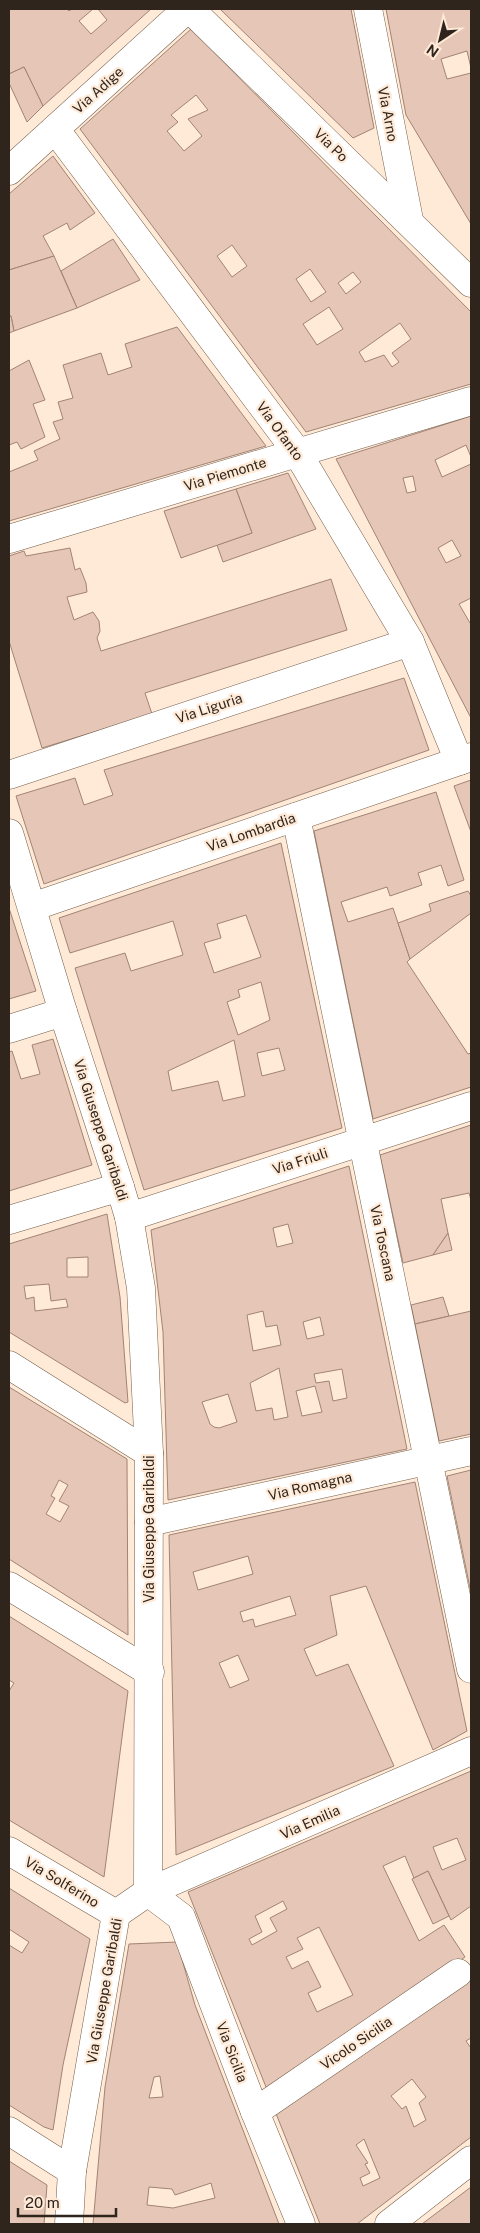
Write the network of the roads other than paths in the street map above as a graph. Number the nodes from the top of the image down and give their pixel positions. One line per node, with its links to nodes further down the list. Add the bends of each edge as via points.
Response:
1 (189, 9): 3 (street, Via Adige); 5 (street, Via Po)
2 (368, 9): 5 (street, Via Arno)
3 (55, 129): 4 (street, Via Adige); 8 (street, Via Ofanto)
4 (9, 171)
5 (409, 220): 6 (street, Via Po)
6 (471, 283)
7 (471, 401): 8 (street, Via Piemonte)
8 (297, 452): 9 (street, Via Piemonte); 10 (street, Via Ofanto)
9 (9, 540)
10 (410, 642): 11 (street, Via Ofanto); 12 (street, Via Liguria)
11 (465, 759): 13 (street, Via Lombardia)
12 (9, 775)
13 (296, 817): 15 (street, Via Lombardia); 19 (street, Via Toscana)
14 (9, 832): 15 (street, Via Giuseppe Garibaldi)
15 (32, 908): 16 (street, Via Giuseppe Garibaldi)
16 (63, 1012): 17 (street); 20 (street, Via Giuseppe Garibaldi)
17 (9, 1029)
18 (471, 1106): 19 (street, Via Friuli)
19 (362, 1141): 21 (street, Via Friuli); 26 (street, Via Toscana)
20 (120, 1187): 21 (street, Via Giuseppe Garibaldi); 22 (street)
21 (129, 1217): 25 (street, Via Giuseppe Garibaldi, via 141,1288)
22 (9, 1220)
23 (9, 1365): 25 (street)
24 (471, 1451): 26 (street, Via Romagna)
25 (149, 1453): 27 (street, Via Giuseppe Garibaldi)
26 (427, 1460): 27 (street, Via Romagna); 29 (street, Via Toscana)
27 (150, 1522): 30 (street, Via Giuseppe Garibaldi)
28 (9, 1586): 30 (street)
29 (471, 1669)
30 (150, 1672): 33 (street, Via Giuseppe Garibaldi)
31 (471, 1751): 33 (street, Via Emilia)
32 (9, 1850): 34 (street, Via Solferino)
33 (148, 1892): 34 (street, Via Giuseppe Garibaldi); 36 (street, Via Sicilia, via 181,1917)
34 (116, 1914): 39 (street, Via Giuseppe Garibaldi)
35 (458, 1973): 36 (street, Vicolo Sicilia)
36 (255, 2112): 41 (street, Via Sicilia)
37 (9, 2132): 39 (street)
38 (471, 2160): 42 (street)
39 (72, 2171): 40 (street, Via Giuseppe Garibaldi)
40 (69, 2224)
41 (301, 2224)
42 (389, 2224)

